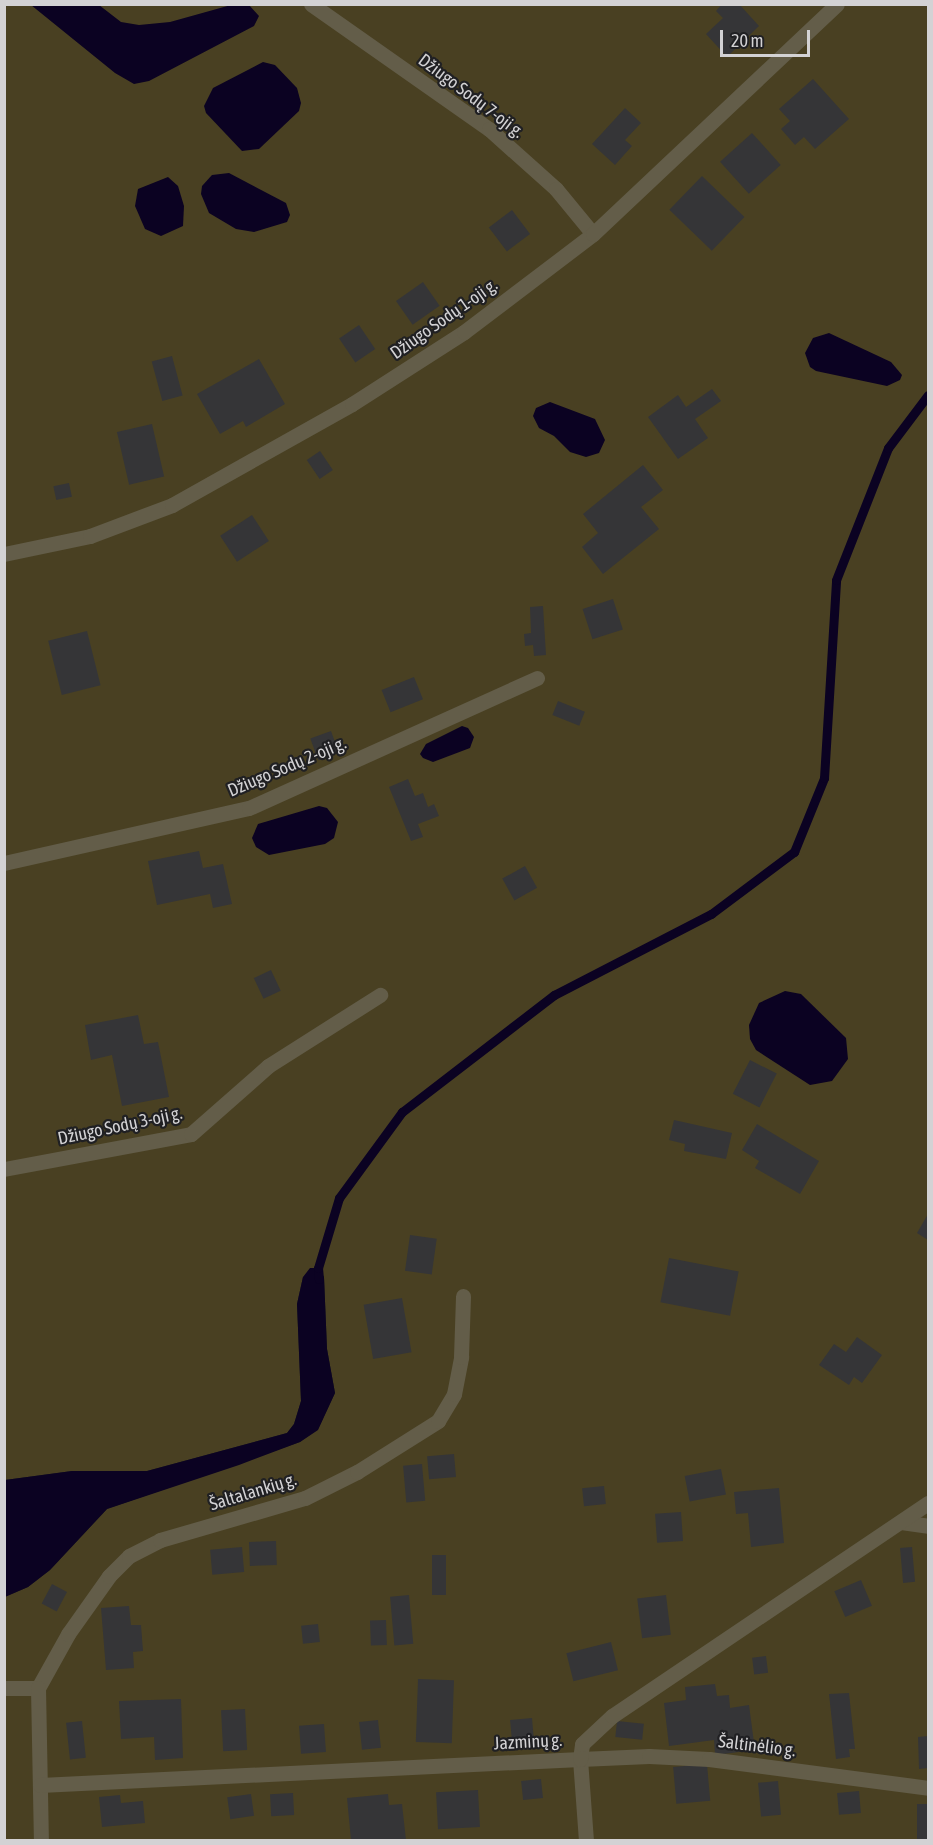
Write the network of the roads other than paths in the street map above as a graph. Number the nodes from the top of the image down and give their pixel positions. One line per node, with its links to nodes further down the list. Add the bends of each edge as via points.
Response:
1 (311, 4): 3 (street, Džiugo Sodų 7-oji g., via 489,129 556,189)
2 (837, 4): 3 (street, Džiugo Sodų 1-oji g.)
3 (593, 234): 4 (street, Džiugo Sodų 1-oji g., via 464,332 352,404 172,505 90,536)
4 (4, 554)
5 (537, 678): 6 (street, Džiugo Sodų 2-oji g., via 249,808)
6 (4, 863)
7 (380, 995): 8 (street, Džiugo Sodų 3-oji g., via 268,1066 191,1134)
8 (4, 1169)
9 (464, 1296): 14 (street, Šaltalankių g., via 461,1357 454,1394 438,1420 357,1472 305,1498 160,1540 129,1557 109,1576 68,1634)
10 (928, 1503): 11 (street, Jazminų g.)
11 (901, 1522): 12 (street); 15 (street, Jazminų g., via 612,1716 582,1744)
12 (928, 1526)
13 (4, 1688): 14 (street)
14 (38, 1688): 16 (street)
15 (580, 1759): 16 (street, Jazminų g.); 17 (street, Šaltinėlio g., via 709,1759); 19 (street)
16 (39, 1785): 18 (street)
17 (928, 1788)
18 (41, 1840)
19 (586, 1840)

